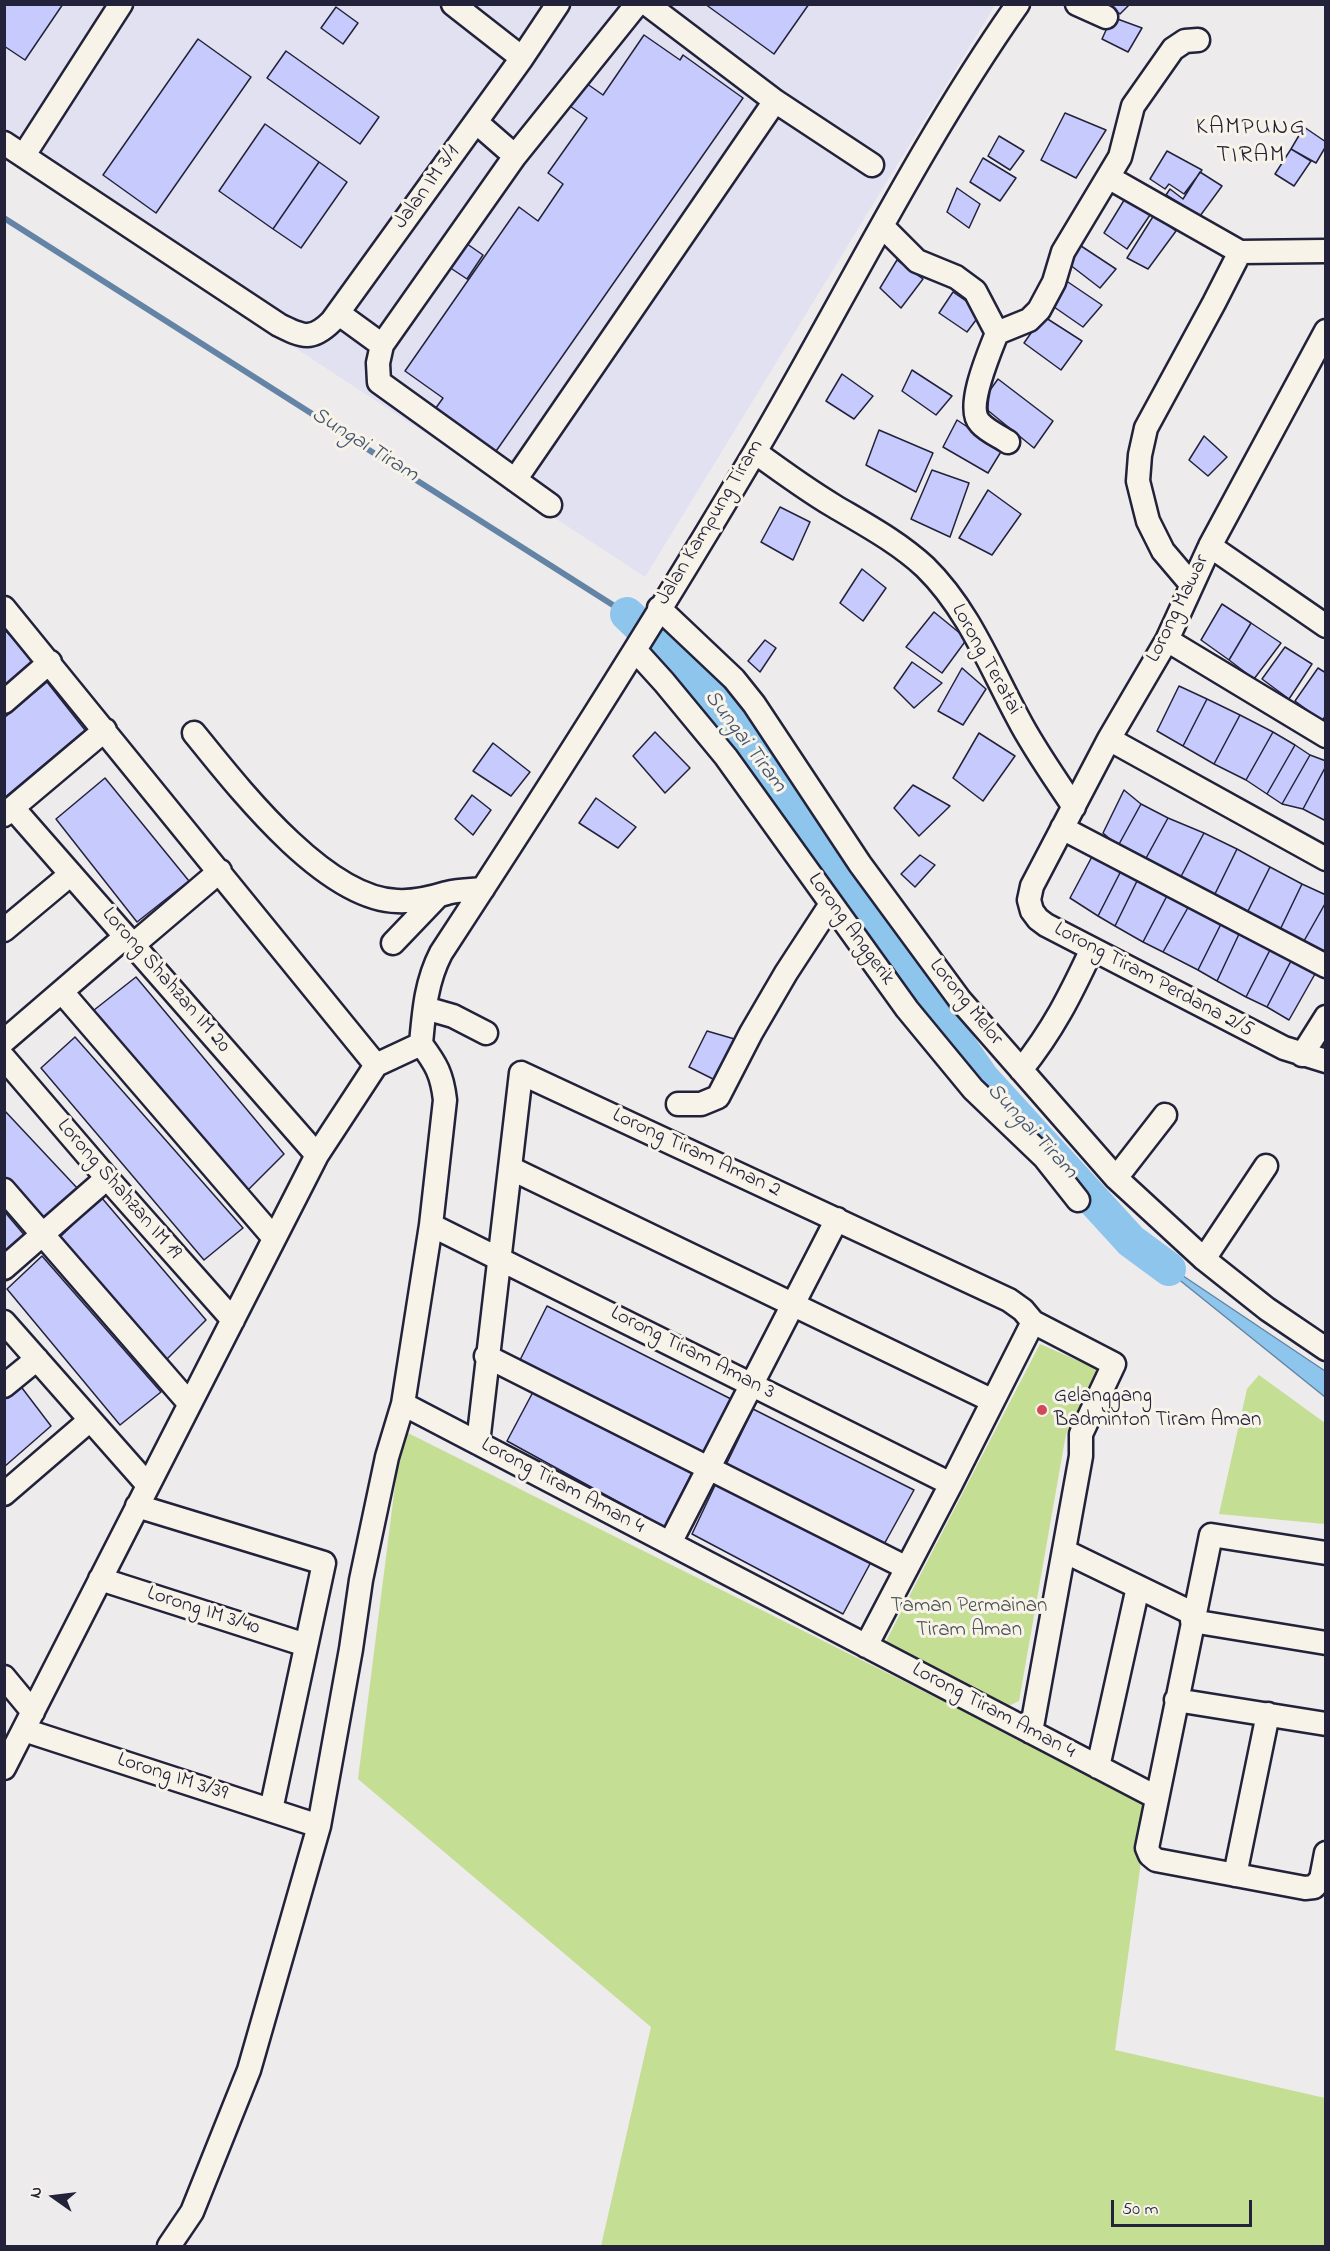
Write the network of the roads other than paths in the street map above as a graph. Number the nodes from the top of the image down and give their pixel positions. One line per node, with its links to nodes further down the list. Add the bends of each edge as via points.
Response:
1 (121, 4): 13 (street)
2 (453, 4): 10 (street)
3 (558, 4): 10 (street, Jalan IM 3/1)
4 (637, 4): 14 (street)
5 (647, 4): 11 (street)
6 (1018, 4): 17 (street, Jalan Kampung Tiram, via 939,126)
7 (1077, 4): 8 (street)
8 (1106, 16)
9 (1198, 40): 16 (street, via 1185,41 1173,49 1157,70 1134,106 1120,157)
10 (522, 58): 12 (street, Jalan IM 3/1)
11 (775, 101): 15 (street); 26 (street)
12 (476, 122): 14 (street); 20 (street, Jalan IM 3/1)
13 (14, 149): 20 (street, Jalan IM 3/1, via 294,333 309,337 322,331)
14 (515, 156): 23 (street)
15 (872, 165)
16 (1108, 177): 19 (street); 22 (street, via 1063,252 1054,282 1039,310 1029,320)
17 (883, 227): 22 (street, via 917,261 956,277 975,291); 25 (street, Jalan Kampung Tiram)
18 (1326, 251): 19 (street)
19 (1240, 252): 29 (street, via 1146,428 1140,455 1138,481 1148,521 1163,551)
20 (338, 313): 23 (street)
21 (1326, 331): 28 (street, Lorong Mawar)
22 (998, 333): 24 (street, via 974,407 980,424)
23 (382, 345): 26 (street, via 379,382)
24 (1008, 442)
25 (755, 452): 31 (street, Jalan Kampung Tiram); 41 (street, Lorong Teratai, via 894,543 944,588 976,634 1020,722)
26 (515, 480): 27 (street)
27 (550, 505)
28 (1210, 546): 29 (street, Lorong Mawar); 32 (street)
29 (1191, 584): 33 (street, Lorong Mawar)
30 (4, 608): 35 (street)
31 (656, 614): 34 (street, Jalan Kampung Tiram); 66 (street, Lorong Melor, via 734,679 960,1000)
32 (1326, 626)
33 (1167, 640): 39 (street); 40 (street, Lorong Mawar)
34 (638, 646): 48 (street, Jalan Kampung Tiram); 50 (street, Lorong Anggerik, via 726,758)
35 (50, 663): 36 (street); 37 (street)
36 (4, 702)
37 (105, 730): 42 (street); 45 (street)
38 (194, 733): 49 (street, via 291,843 329,874 378,898 396,901)
39 (1326, 736)
40 (1109, 739): 41 (street, Lorong Mawar); 44 (street)
41 (1074, 807): 43 (street, Lorong Mawar)
42 (9, 812): 46 (street, Lorong Shahzan IM 20)
43 (1062, 828): 47 (street, Lorong Mawar); 55 (street)
44 (1326, 859)
45 (220, 871): 52 (street); 65 (street)
46 (71, 874): 51 (street); 52 (street, Lorong Shahzan IM 20)
47 (1032, 886): 54 (street, Lorong Tiram Perdana 2/5, via 1029,900 1038,919)
48 (483, 889): 49 (street); 57 (street, Jalan Kampung Tiram, via 432,970)
49 (438, 896): 53 (street)
50 (831, 904): 67 (street, via 780,983 718,1097 701,1104); 75 (street, Lorong Anggerik, via 907,1009 973,1089 1044,1157)
51 (4, 930)
52 (129, 941): 56 (street); 69 (street, Lorong Shahzan IM 20)
53 (393, 944)
54 (1092, 950): 62 (street, Lorong Tiram Perdana 2/5); 66 (street, via 1064,1010)
55 (1326, 966)
56 (62, 992): 60 (street); 79 (street)
57 (425, 1008): 59 (street, via 453,1016); 61 (street, Jalan Kampung Tiram)
58 (1326, 1017): 62 (street)
59 (486, 1033)
60 (4, 1041)
61 (421, 1044): 65 (street); 77 (street, via 438,1068 445,1100)
62 (1302, 1055): 64 (street, Lorong Tiram Perdana 2/5)
63 (4, 1058): 72 (street, Lorong Shahzan IM 19)
64 (1326, 1061)
65 (376, 1065): 69 (street)
66 (1021, 1070): 73 (street, Lorong Melor)
67 (678, 1104)
68 (1165, 1115): 73 (street)
69 (317, 1155): 79 (street)
70 (1266, 1166): 81 (street)
71 (510, 1168): 76 (street, Lorong Tiram Aman 2, via 521,1073); 80 (street, Lorong Tiram Aman 2); 83 (street)
72 (107, 1178): 78 (street); 84 (street, Lorong Shahzan IM 19)
73 (1116, 1178): 81 (street, Lorong Melor)
74 (4, 1190): 78 (street)
75 (1078, 1200)
76 (837, 1219): 83 (street); 86 (street, Lorong Tiram Aman 2, via 1009,1300)
77 (431, 1225): 80 (street, Lorong Tiram Aman 3); 94 (street)
78 (43, 1234): 82 (street); 93 (street)
79 (274, 1238): 84 (street)
80 (499, 1257): 88 (street, Lorong Tiram Aman 2); 90 (street, Lorong Tiram Aman 3)
81 (1204, 1259): 87 (street, Lorong Melor, via 1266,1309)
82 (4, 1268)
83 (794, 1305): 90 (street); 92 (street)
84 (233, 1320): 93 (street)
85 (4, 1322): 89 (street)
86 (1033, 1322): 92 (street); 103 (street, Lorong Tiram Aman 2, via 1114,1364 1081,1434 1082,1456)
87 (1326, 1348)
88 (486, 1356): 96 (street, Lorong Tiram Aman 2); 97 (street)
89 (37, 1359): 91 (street); 95 (street)
90 (753, 1385): 97 (street); 99 (street, Lorong Tiram Aman 3)
91 (4, 1386)
92 (993, 1401): 99 (street)
93 (189, 1403): 98 (street)
94 (403, 1404): 96 (street, Lorong Tiram Aman 4); 122 (street, via 387,1457 361,1580)
95 (90, 1420): 98 (street); 100 (street)
96 (478, 1443): 102 (street, Lorong Tiram Aman 4)
97 (708, 1467): 102 (street); 105 (street)
98 (147, 1484): 101 (street)
99 (951, 1484): 105 (street)
100 (4, 1494)
101 (137, 1506): 106 (street); 110 (street, via 324,1563)
102 (670, 1544): 111 (street, Lorong Tiram Aman 4)
103 (1064, 1551): 107 (street); 117 (street)
104 (1326, 1553): 108 (street, via 1211,1535)
105 (907, 1568): 111 (street)
106 (100, 1579): 110 (street, Lorong IM 3/40); 115 (street)
107 (1138, 1587): 108 (street); 118 (street)
108 (1193, 1618): 109 (street); 113 (street)
109 (1326, 1643)
110 (306, 1645): 121 (street)
111 (866, 1646): 117 (street, Lorong Tiram Aman 4)
112 (4, 1677): 115 (street)
113 (1176, 1700): 114 (street); 120 (street)
114 (1268, 1714): 116 (street); 124 (street)
115 (29, 1721): 119 (street); 121 (street, Lorong IM 3/39)
116 (1326, 1724)
117 (1031, 1732): 118 (street, Lorong Tiram Aman 4)
118 (1098, 1767): 120 (street, Lorong Tiram Aman 4)
119 (4, 1768)
120 (1156, 1797): 124 (street, via 1147,1848 1150,1855 1156,1860)
121 (271, 1810): 122 (street, Lorong IM 3/39)
122 (319, 1826): 125 (street, via 249,2070 192,2212)
123 (1326, 1853): 124 (street, via 1321,1879 1314,1887)
124 (1235, 1875)
125 (169, 2247)

